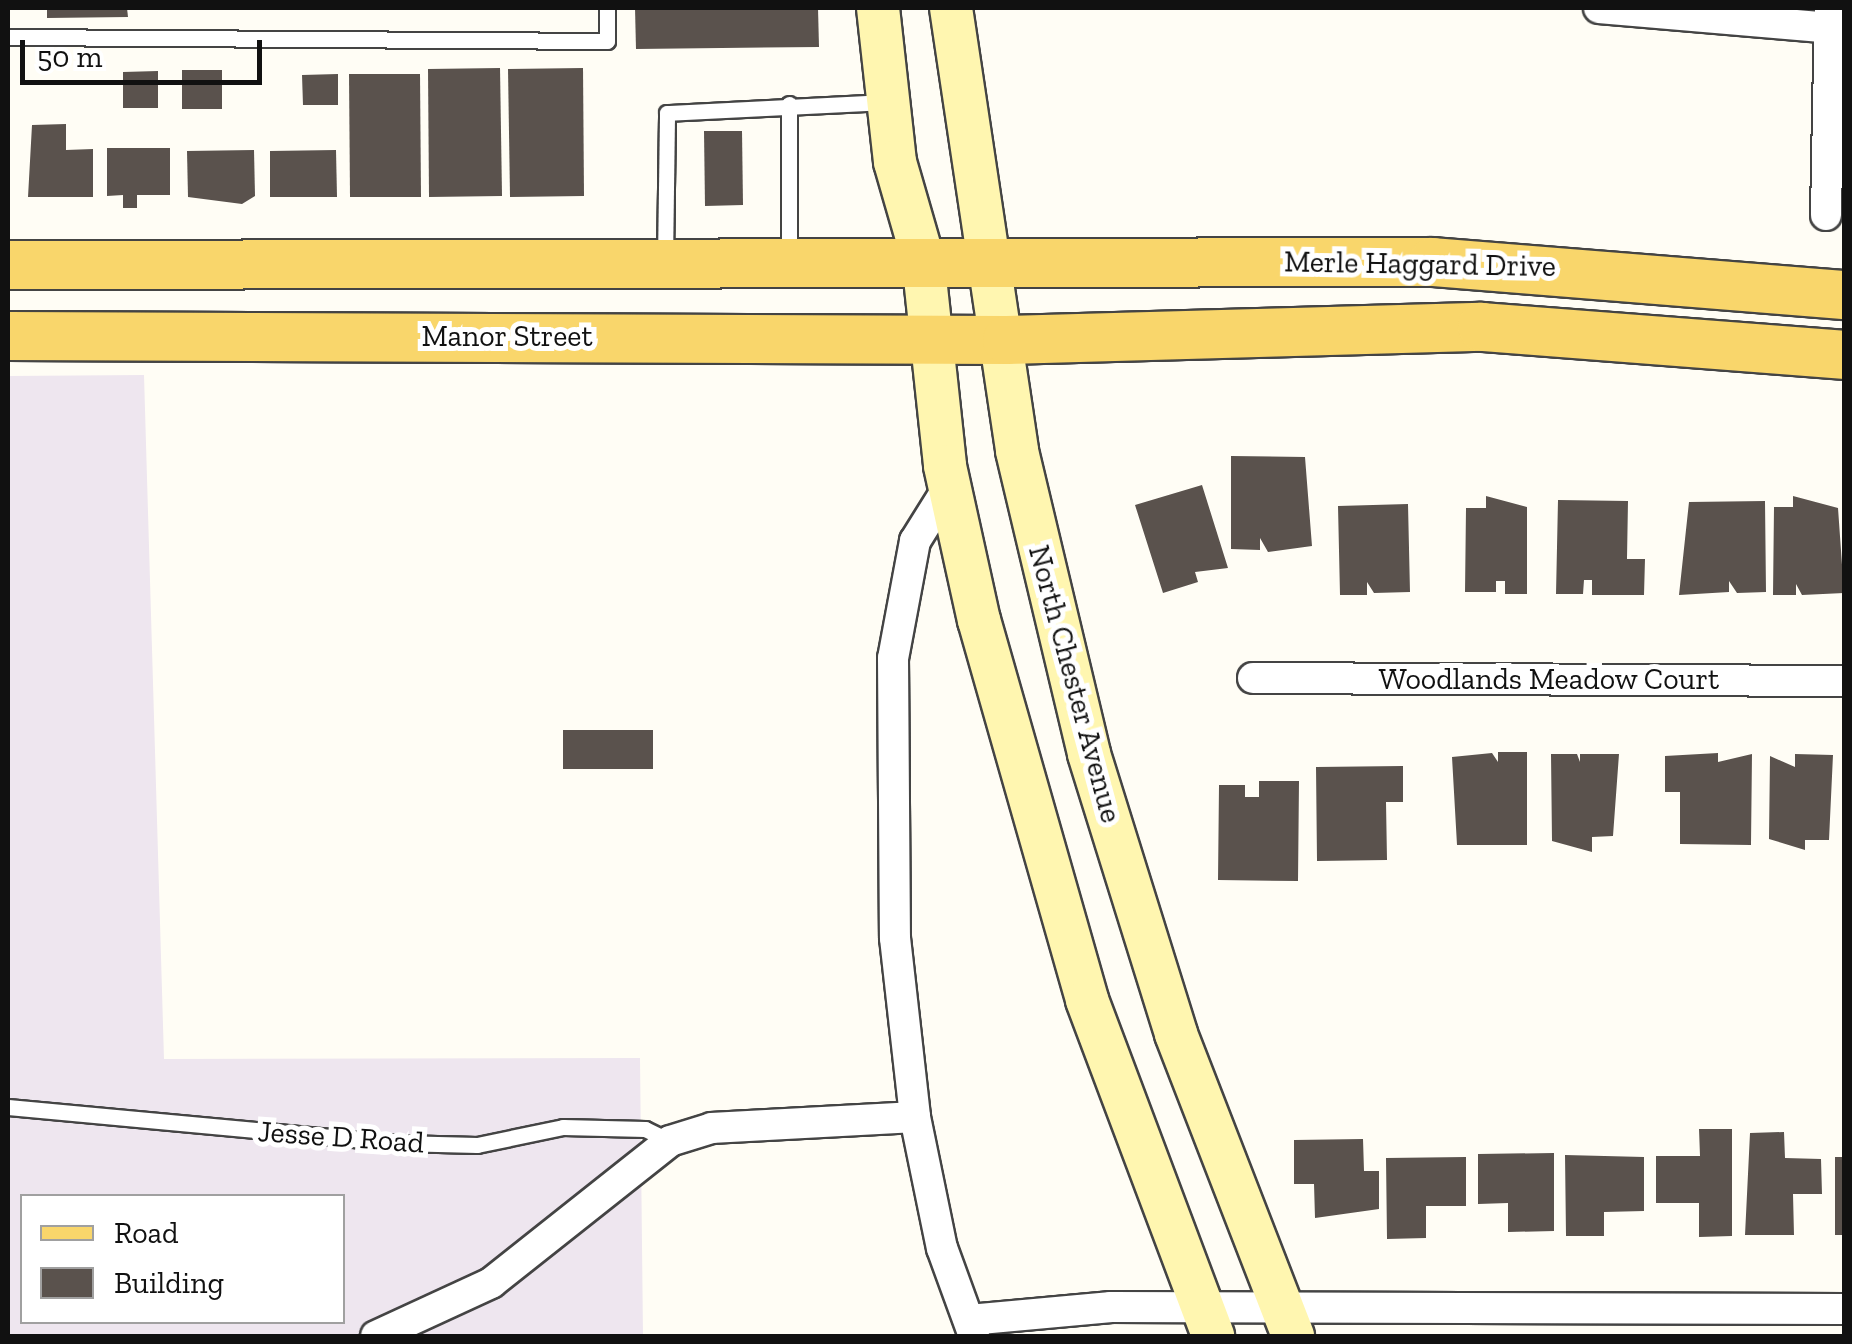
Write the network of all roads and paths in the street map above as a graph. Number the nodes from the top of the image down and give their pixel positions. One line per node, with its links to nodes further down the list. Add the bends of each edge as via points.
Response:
1 (607, 8): 6 (lane, via 607,41)
2 (878, 8): 7 (main road)
3 (952, 8): 13 (main road, North Chester Avenue, via 968,152)
4 (1599, 8): 5 (street)
5 (1830, 18): 9 (street)
6 (8, 37)
7 (888, 102): 8 (lane); 10 (main road)
8 (789, 104): 11 (lane, via 667,113); 12 (lane)
9 (1826, 214)
10 (924, 259): 12 (main road); 13 (main road); 17 (main road)
11 (665, 260): 12 (main road); 14 (main road)
12 (790, 260)
13 (994, 262): 15 (main road, Merle Haggard Drive, via 1526,264); 18 (main road, North Chester Avenue)
14 (8, 265)
15 (1844, 295)
16 (8, 336): 17 (main road, Manor Street)
17 (932, 339): 18 (main road, Manor Street); 20 (main road)
18 (1007, 340): 19 (main road, Merle Haggard Drive, via 1498,328); 29 (main road, North Chester Avenue, via 1017,451 1089,754 1176,1034)
19 (1844, 355)
20 (950, 485): 24 (street, via 915,541 894,658 896,955); 27 (main road, via 1018,773 1086,1000)
21 (1253, 678): 22 (street, Woodlands Meadow Court)
22 (1844, 681)
23 (8, 1106): 25 (lane, Jesse D Road, via 398,1143 477,1145 563,1126 645,1129)
24 (915, 1117): 25 (street, via 712,1128); 30 (street)
25 (670, 1141): 31 (street, via 490,1283)
26 (1844, 1310): 28 (street)
27 (1208, 1323): 29 (street); 30 (street)
28 (1749, 1323): 29 (street)
29 (1288, 1324)
30 (971, 1329)
31 (376, 1336)

